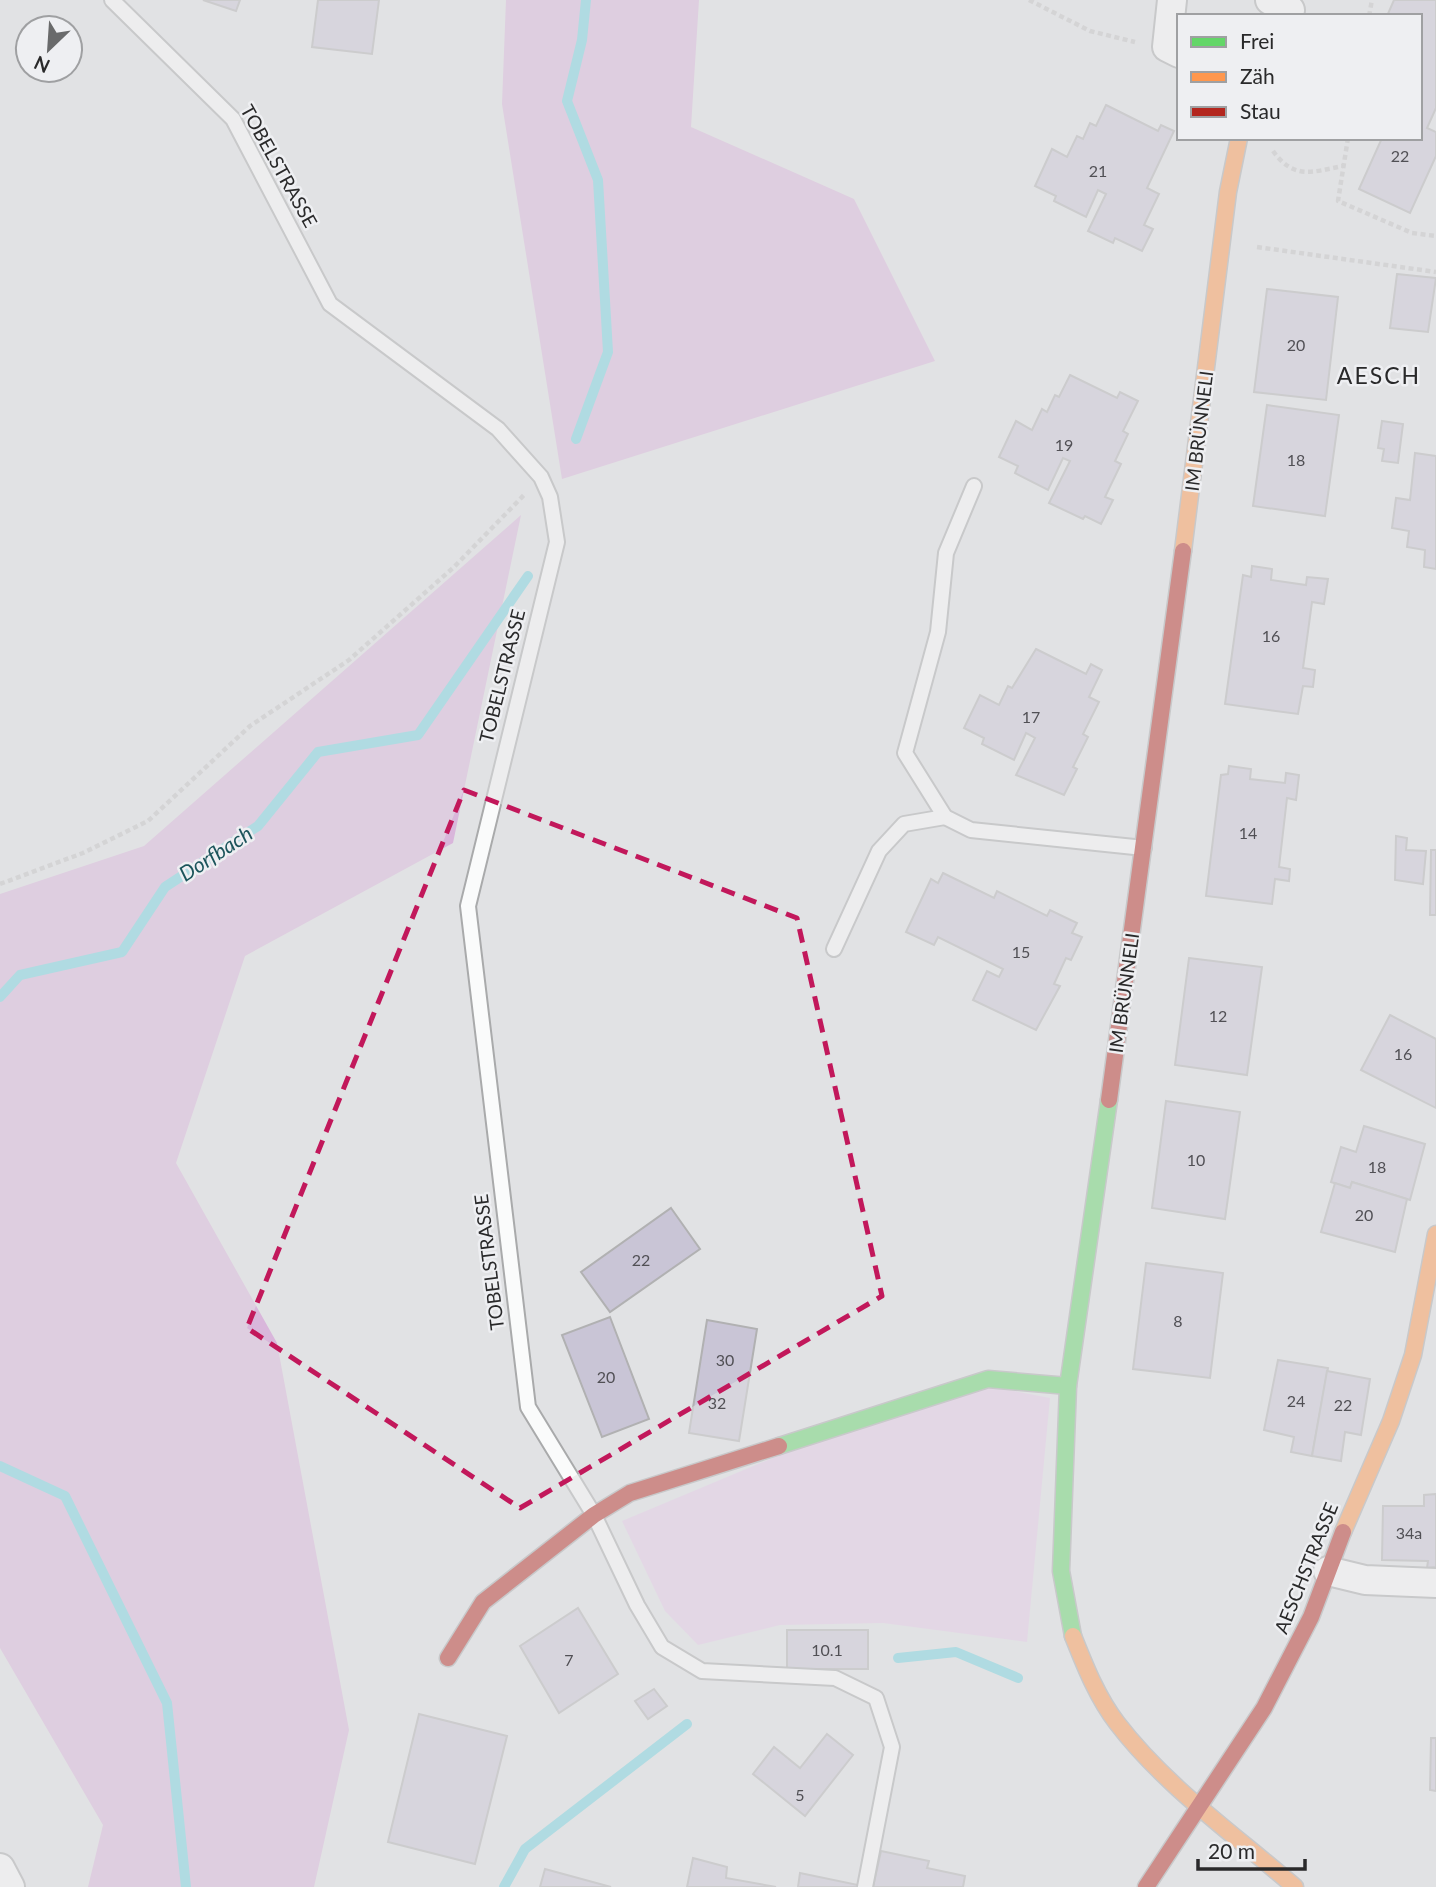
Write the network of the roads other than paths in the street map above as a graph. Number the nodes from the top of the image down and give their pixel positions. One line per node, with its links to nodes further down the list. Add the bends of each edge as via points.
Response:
1 (112, 0): 13 (lane, TOBELSTRASSE, via 233,119 330,304 498,429 541,477 550,497 557,542 468,906 528,1407)
2 (1172, 0): 5 (street)
3 (1270, 0): 4 (street, via 1290,10)
4 (1289, 14)
5 (1173, 50)
6 (1240, 140): 9 (street, IM BRÜNNELI, via 1228,192)
7 (974, 486): 8 (lane, via 946,553 939,632 905,753)
8 (945, 817): 9 (lane, via 971,830); 10 (lane, via 905,824 879,851)
9 (1145, 848): 12 (street, IM BRÜNNELI)
10 (834, 949)
11 (1436, 1234): 14 (street, AESCHSTRASSE, via 1413,1355 1391,1421)
12 (1068, 1386): 13 (street, via 988,1379 630,1493); 17 (street, IM BRÜNNELI, via 1061,1571 1069,1625 1089,1676 1116,1722 1160,1771)
13 (593, 1515): 16 (street, via 483,1602); 20 (lane, TOBELSTRASSE, via 662,1647 702,1671 835,1678 876,1698 892,1747)
14 (1328, 1571): 15 (street, via 1365,1580); 17 (street, AESCHSTRASSE, via 1289,1663)
15 (1436, 1583)
16 (448, 1658)
17 (1200, 1804): 21 (street, AESCHSTRASSE); 22 (street, IM BRÜNNELI)
18 (0, 1868): 19 (street)
19 (10, 1887)
20 (865, 1887)
21 (1146, 1887)
22 (1295, 1887)

